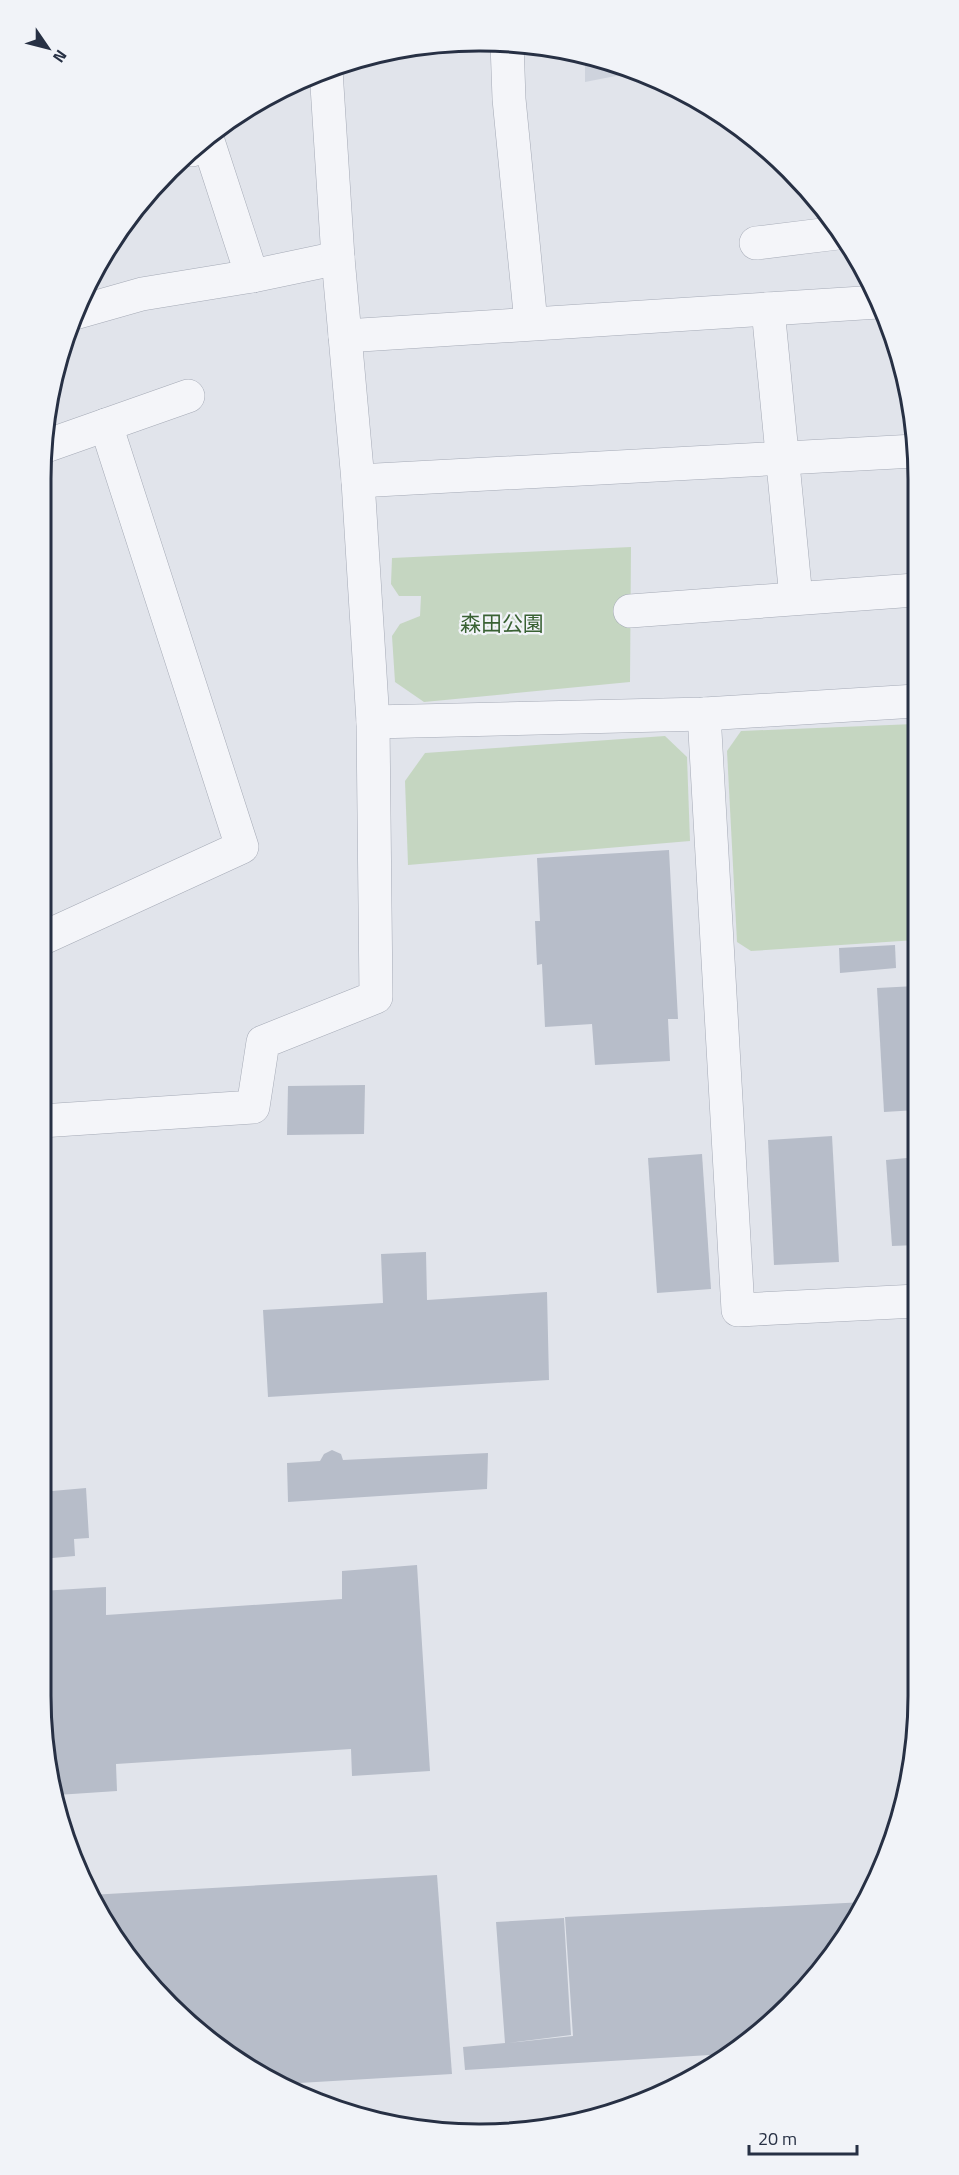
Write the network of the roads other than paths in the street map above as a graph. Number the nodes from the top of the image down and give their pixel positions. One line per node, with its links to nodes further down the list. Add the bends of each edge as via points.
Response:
1 (507, 52): 11 (street)
2 (327, 80): 6 (street)
3 (210, 147): 7 (street)
4 (831, 234): 5 (street)
5 (756, 243)
6 (338, 258): 7 (street); 12 (street)
7 (252, 276): 10 (street, via 142,294)
8 (869, 303): 9 (street)
9 (768, 309): 11 (street); 17 (street)
10 (87, 310)
11 (531, 323): 12 (street)
12 (345, 336): 18 (street)
13 (188, 396): 14 (street)
14 (106, 425): 15 (street); 25 (street, via 242,847)
15 (53, 444)
16 (907, 451): 17 (street)
17 (782, 457): 18 (street); 20 (street)
18 (357, 482): 24 (street)
19 (908, 590): 20 (street)
20 (796, 598): 21 (street)
21 (630, 611)
22 (908, 701): 23 (street)
23 (704, 714): 24 (street); 27 (street, via 738,1310)
24 (373, 722): 26 (street, via 376,997 263,1041 254,1107)
25 (51, 934)
26 (51, 1120)
27 (908, 1301)

